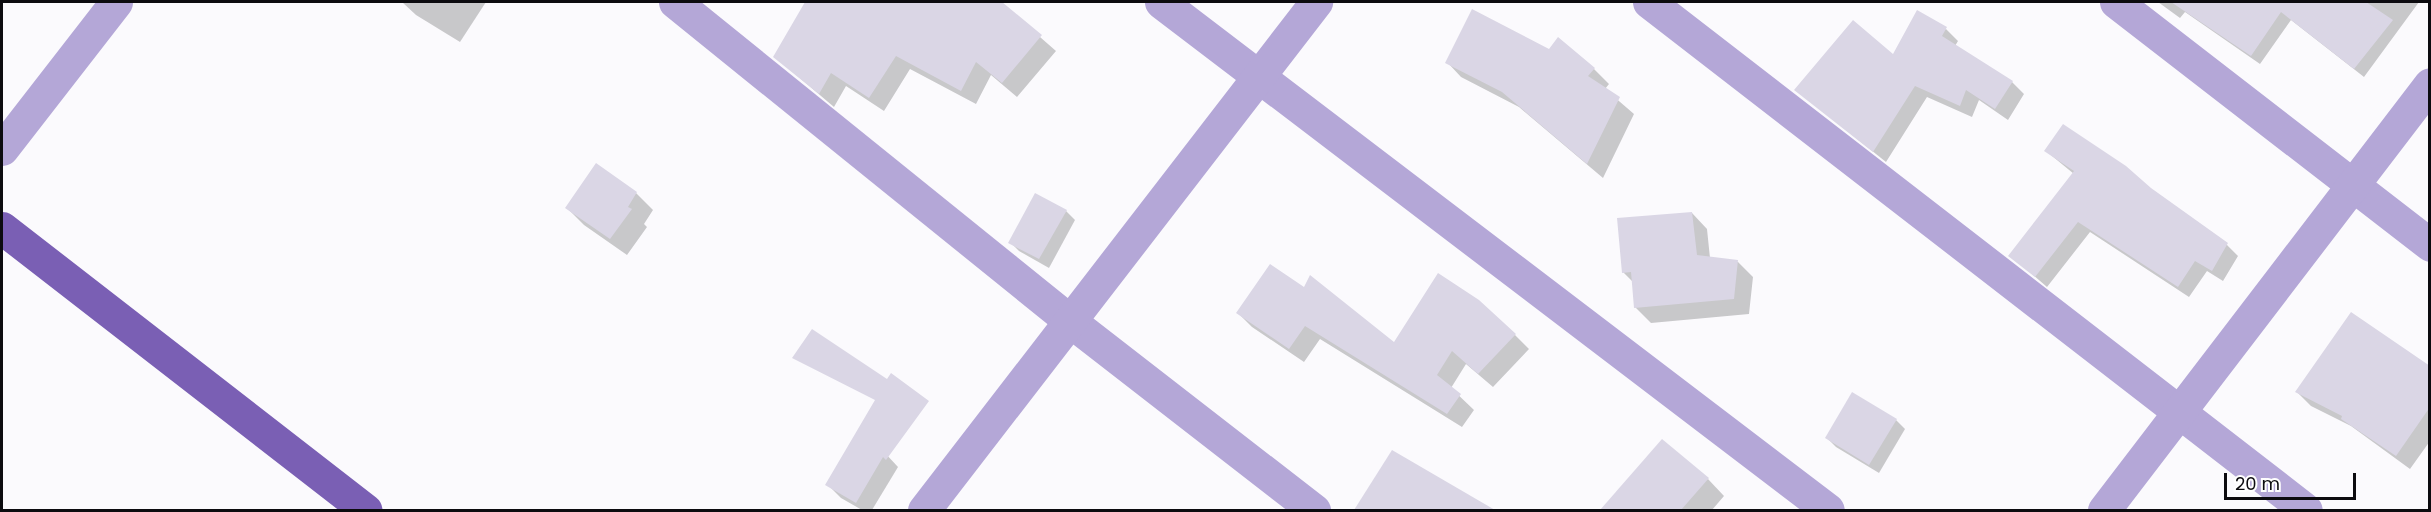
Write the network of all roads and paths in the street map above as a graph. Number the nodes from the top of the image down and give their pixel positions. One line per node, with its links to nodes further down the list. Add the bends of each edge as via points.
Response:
1 (116, 2): 9 (street)
2 (675, 2): 13 (street)
3 (1161, 2): 7 (street)
4 (1316, 2): 7 (street)
5 (1649, 2): 14 (street)
6 (2116, 2): 10 (street)
7 (1258, 76): 13 (street); 18 (street)
8 (2430, 84): 10 (street)
9 (2, 149)
10 (2352, 185): 12 (street); 14 (street)
11 (2, 228): 15 (main road)
12 (2430, 245)
13 (1070, 321): 16 (street); 17 (street)
14 (2179, 412): 19 (street); 20 (street)
15 (366, 510)
16 (924, 510)
17 (1314, 510)
18 (1828, 510)
19 (2104, 510)
20 (2306, 510)

